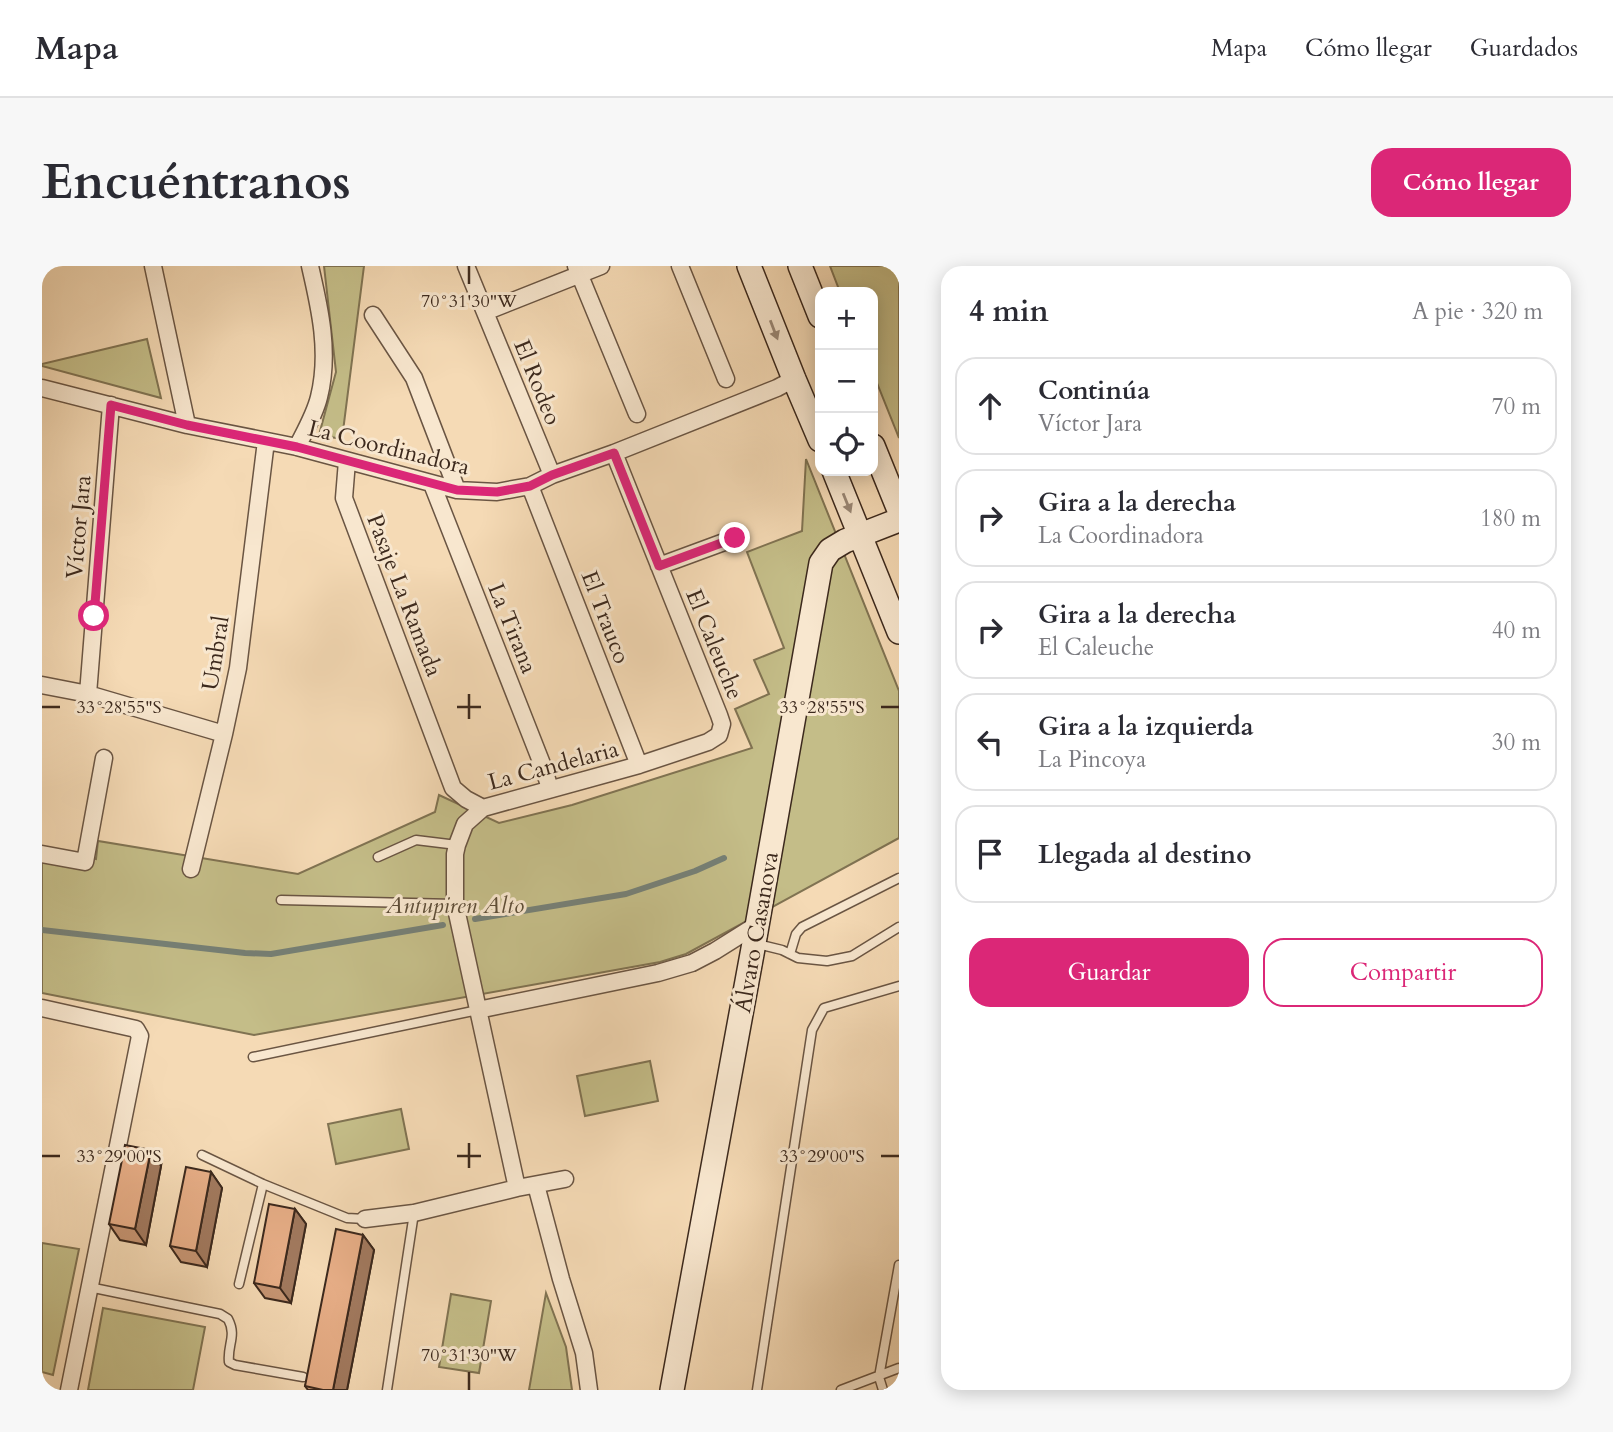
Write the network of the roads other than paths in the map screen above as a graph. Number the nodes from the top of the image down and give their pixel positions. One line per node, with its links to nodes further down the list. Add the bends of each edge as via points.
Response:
1 (153, 266): 17 (street)
2 (310, 266): 20 (street, via 324,342 324,373 319,399)
3 (466, 266): 10 (street, El Rodeo)
4 (601, 266): 8 (street)
5 (680, 266): 12 (street)
6 (749, 266): 13 (street, one-way to 13)
7 (800, 266): 9 (street)
8 (578, 270): 10 (street); 16 (street)
9 (815, 304)
10 (485, 312): 24 (street, El Rodeo)
11 (373, 315): 28 (street, via 414,378)
12 (726, 379)
13 (794, 379): 18 (street); 21 (street, La Coordinadora)
14 (42, 388): 15 (street, La Coordinadora)
15 (111, 405): 17 (street, La Coordinadora); 36 (street, Víctor Jara)
16 (637, 414)
17 (187, 425): 19 (street, La Coordinadora)
18 (815, 428)
19 (266, 441): 20 (street, La Coordinadora); 37 (street, Umbral, via 238,668)
20 (297, 447): 23 (street, La Coordinadora)
21 (614, 453): 24 (street, La Coordinadora); 33 (street, El Caleuche)
22 (878, 458): 29 (street)
23 (346, 461): 26 (street, La Coordinadora); 42 (street, Pasaje La Ramada, via 344,498 453,788)
24 (552, 475): 27 (street, La Coordinadora)
25 (836, 476): 31 (street, one-way to 31)
26 (432, 484): 28 (street, La Coordinadora); 41 (street, La Tirana)
27 (530, 486): 28 (street, La Coordinadora, via 497,492); 40 (street, El Trauco)
28 (457, 490)
29 (899, 510)
30 (899, 520): 31 (street, Álvaro Casanova)
31 (860, 534): 34 (street); 51 (street, Álvaro Casanova, via 830,550 821,563)
32 (735, 538): 33 (street)
33 (659, 566): 38 (street, El Caleuche, via 719,715)
34 (899, 632)
35 (42, 685): 36 (street)
36 (88, 695): 37 (street)
37 (224, 734): 46 (street, Umbral)
38 (719, 735): 40 (street, La Candelaria)
39 (104, 758): 44 (street, via 85,862)
40 (639, 765): 41 (street, La Candelaria)
41 (550, 789): 42 (street, La Candelaria)
42 (483, 808): 43 (street, La Candelaria, via 465,824)
43 (457, 845): 45 (lane, via 416,840); 49 (street, La Candelaria)
44 (42, 855)
45 (378, 857)
46 (191, 869)
47 (899, 878): 52 (lane, via 802,927)
48 (282, 900): 49 (lane)
49 (455, 904): 54 (street, La Candelaria)
50 (899, 927): 52 (lane, via 852,956 812,961)
51 (756, 934): 52 (lane); 54 (street, via 658,973); 73 (street, Álvaro Casanova)
52 (790, 954)
53 (899, 986): 74 (lane, via 824,1008 812,1030)
54 (478, 1010): 56 (lane); 61 (street, La Candelaria)
55 (43, 1013): 66 (street, via 136,1029 140,1036)
56 (253, 1057)
57 (202, 1155): 59 (lane)
58 (565, 1179): 60 (street)
59 (263, 1184): 63 (lane, via 347,1218); 65 (lane)
60 (536, 1185): 61 (street); 72 (street, via 584,1353)
61 (517, 1188): 62 (street)
62 (414, 1213): 63 (street); 71 (lane)
63 (365, 1219)
64 (899, 1265): 69 (lane)
65 (239, 1284)
66 (89, 1287): 68 (lane, via 220,1314 232,1326 229,1362); 70 (street)
67 (899, 1368): 69 (lane)
68 (303, 1377)
69 (879, 1377): 75 (lane); 76 (lane)
70 (69, 1390)
71 (387, 1390)
72 (589, 1390)
73 (672, 1390)
74 (757, 1390)
75 (841, 1390)
76 (883, 1390)

